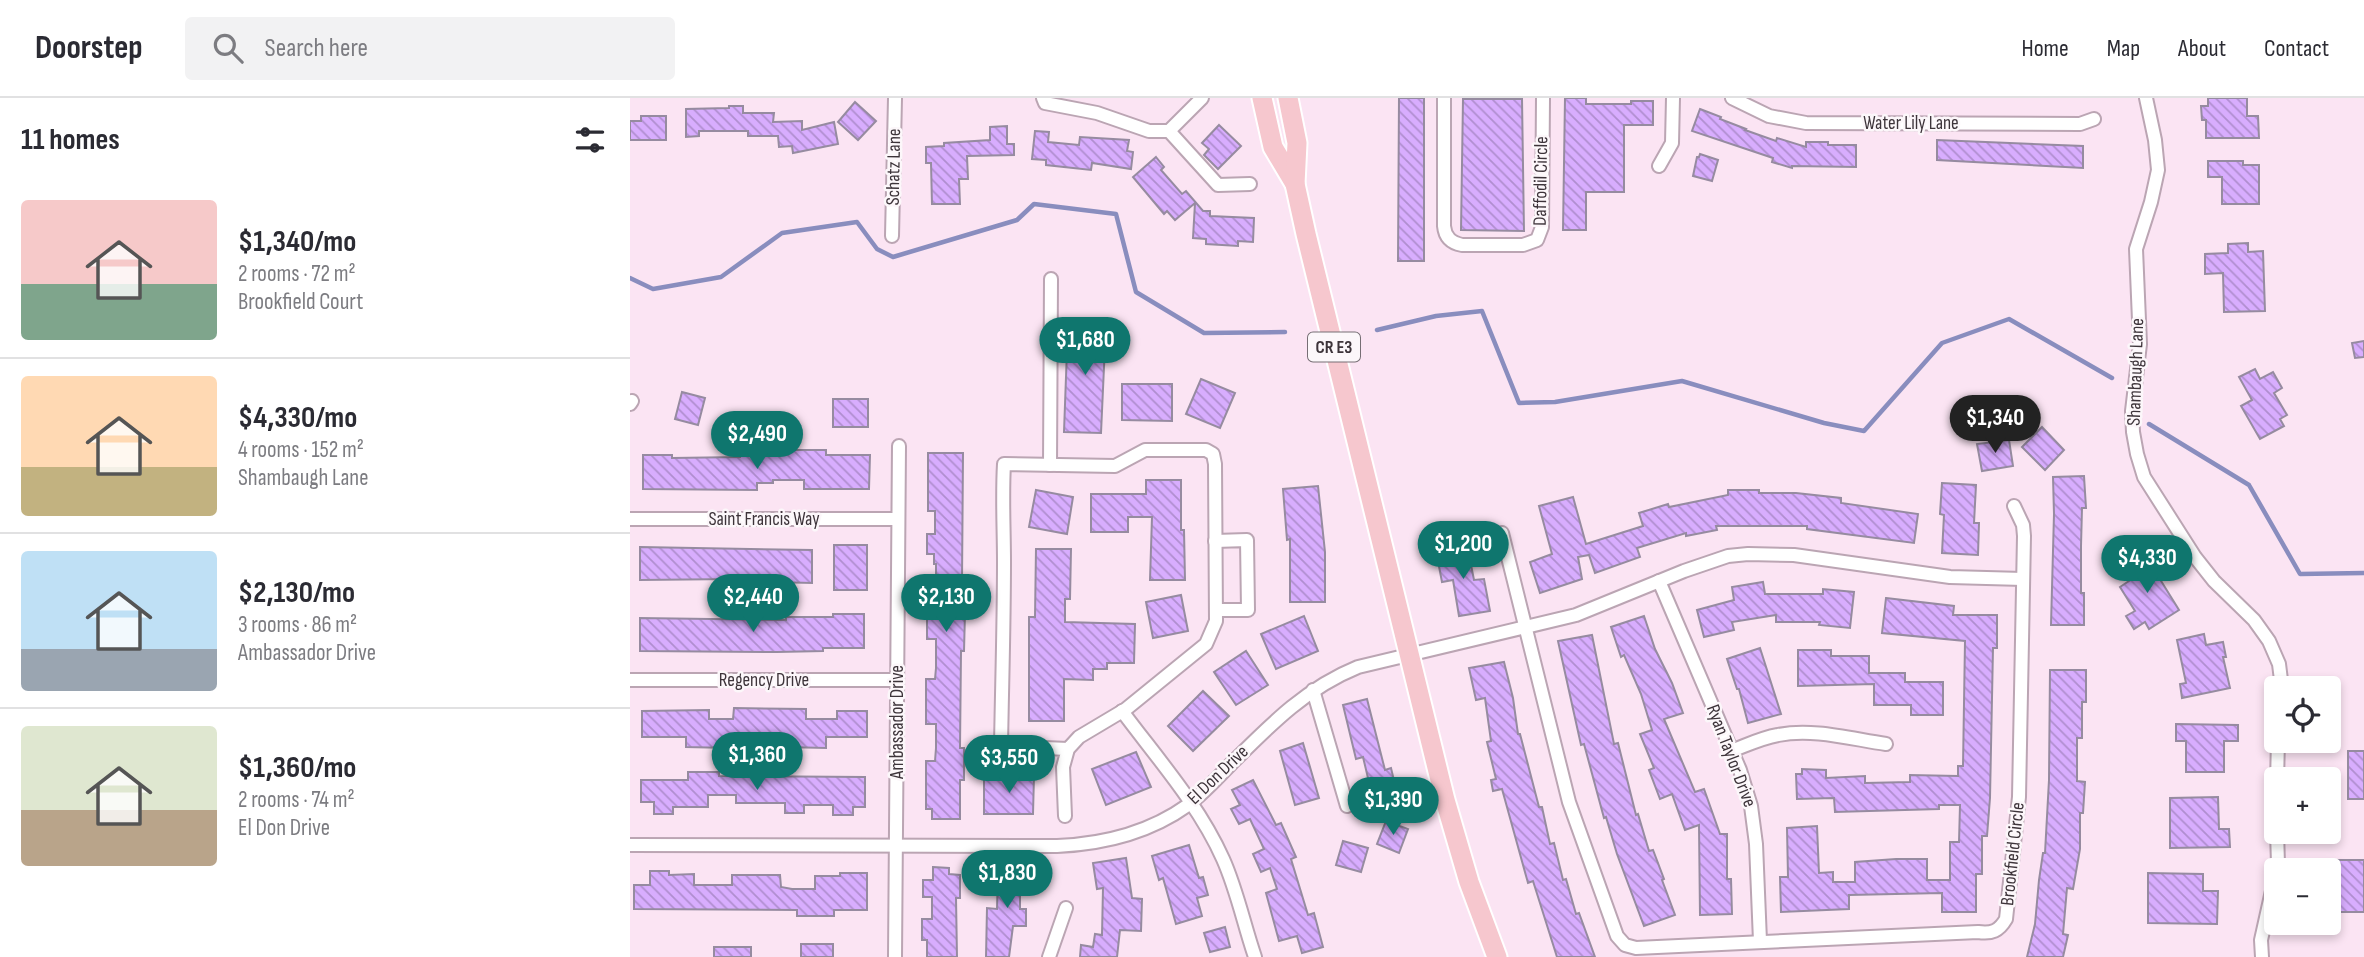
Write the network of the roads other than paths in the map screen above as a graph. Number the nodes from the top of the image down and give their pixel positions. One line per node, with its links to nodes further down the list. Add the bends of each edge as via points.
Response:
1 (895, 98): 16 (street, Schatz Lane)
2 (1043, 98): 12 (street, via 1045,103 1097,113 1149,131)
3 (1202, 98): 12 (street)
4 (1262, 98): 15 (main road, CR E3, via 1273,146)
5 (1288, 98): 15 (main road, CR E3, via 1297,143)
6 (1444, 98): 7 (street, Daffodil Circle, via 1444,226 1446,236 1462,245 1533,243 1541,232)
7 (1543, 98)
8 (1673, 98): 13 (street, via 1672,143)
9 (1732, 98): 11 (street, Water Lily Lane, via 1769,116 1806,123 2080,124)
10 (2146, 98): 30 (street, Shambaugh Lane, via 2158,170 2136,249 2140,344 2132,411 2137,454 2144,477 2195,557 2269,641)
11 (2094, 119)
12 (1169, 131): 14 (street, via 1218,185)
13 (1660, 166)
14 (1250, 184)
15 (1295, 184): 29 (main road, CR E3)
16 (892, 236)
17 (1051, 279): 19 (street)
18 (899, 446): 22 (street, Ambassador Drive)
19 (1051, 465): 24 (street, via 1115,466 1145,450 1206,450 1213,454 1215,464); 36 (street, via 1004,464 1001,746)
20 (2014, 506): 25 (street, via 2023,525)
21 (630, 519): 22 (street, Saint Francis Way)
22 (898, 519): 32 (street, Ambassador Drive)
23 (1502, 533): 28 (street, Brookfield Circle)
24 (1215, 541): 27 (street); 27 (street, via 1247,540 1248,610)
25 (2023, 579): 26 (street, via 1950,577 1757,554 1710,561); 45 (street, Brookfield Circle, via 2019,810 2006,919 2000,929 1989,934)
26 (1660, 581): 28 (street, via 1576,615); 37 (street, Ryan Taylor Drive)
27 (1216, 610): 34 (street, via 1206,644)
28 (1525, 628): 29 (street); 45 (street, Brookfield Circle, via 1569,802 1617,936 1636,948)
29 (1410, 655): 33 (street, El Don Drive, via 1358,667); 49 (main road, CR E3, via 1459,852)
30 (2280, 676)
31 (630, 680): 32 (street, Regency Drive)
32 (897, 680): 43 (street, Ambassador Drive)
33 (1313, 690): 38 (street, El Don Drive, via 1274,720); 39 (street)
34 (1122, 711): 36 (street); 38 (street)
35 (1886, 744): 37 (street, via 1794,733)
36 (1068, 749): 40 (street, via 1063,766)
37 (1731, 751): 45 (street, Ryan Taylor Drive, via 1755,825)
38 (1190, 803): 43 (street, El Don Drive, via 1144,829 1093,844); 48 (street, via 1225,862)
39 (1347, 806)
40 (1065, 817)
41 (2277, 844): 50 (street)
42 (630, 845): 43 (street, El Don Drive)
43 (896, 846): 46 (street, Ambassador Drive)
44 (1066, 908): 47 (street)
45 (1760, 942)
46 (895, 957)
47 (1049, 957)
48 (1255, 957)
49 (1497, 957)
50 (2262, 957)

